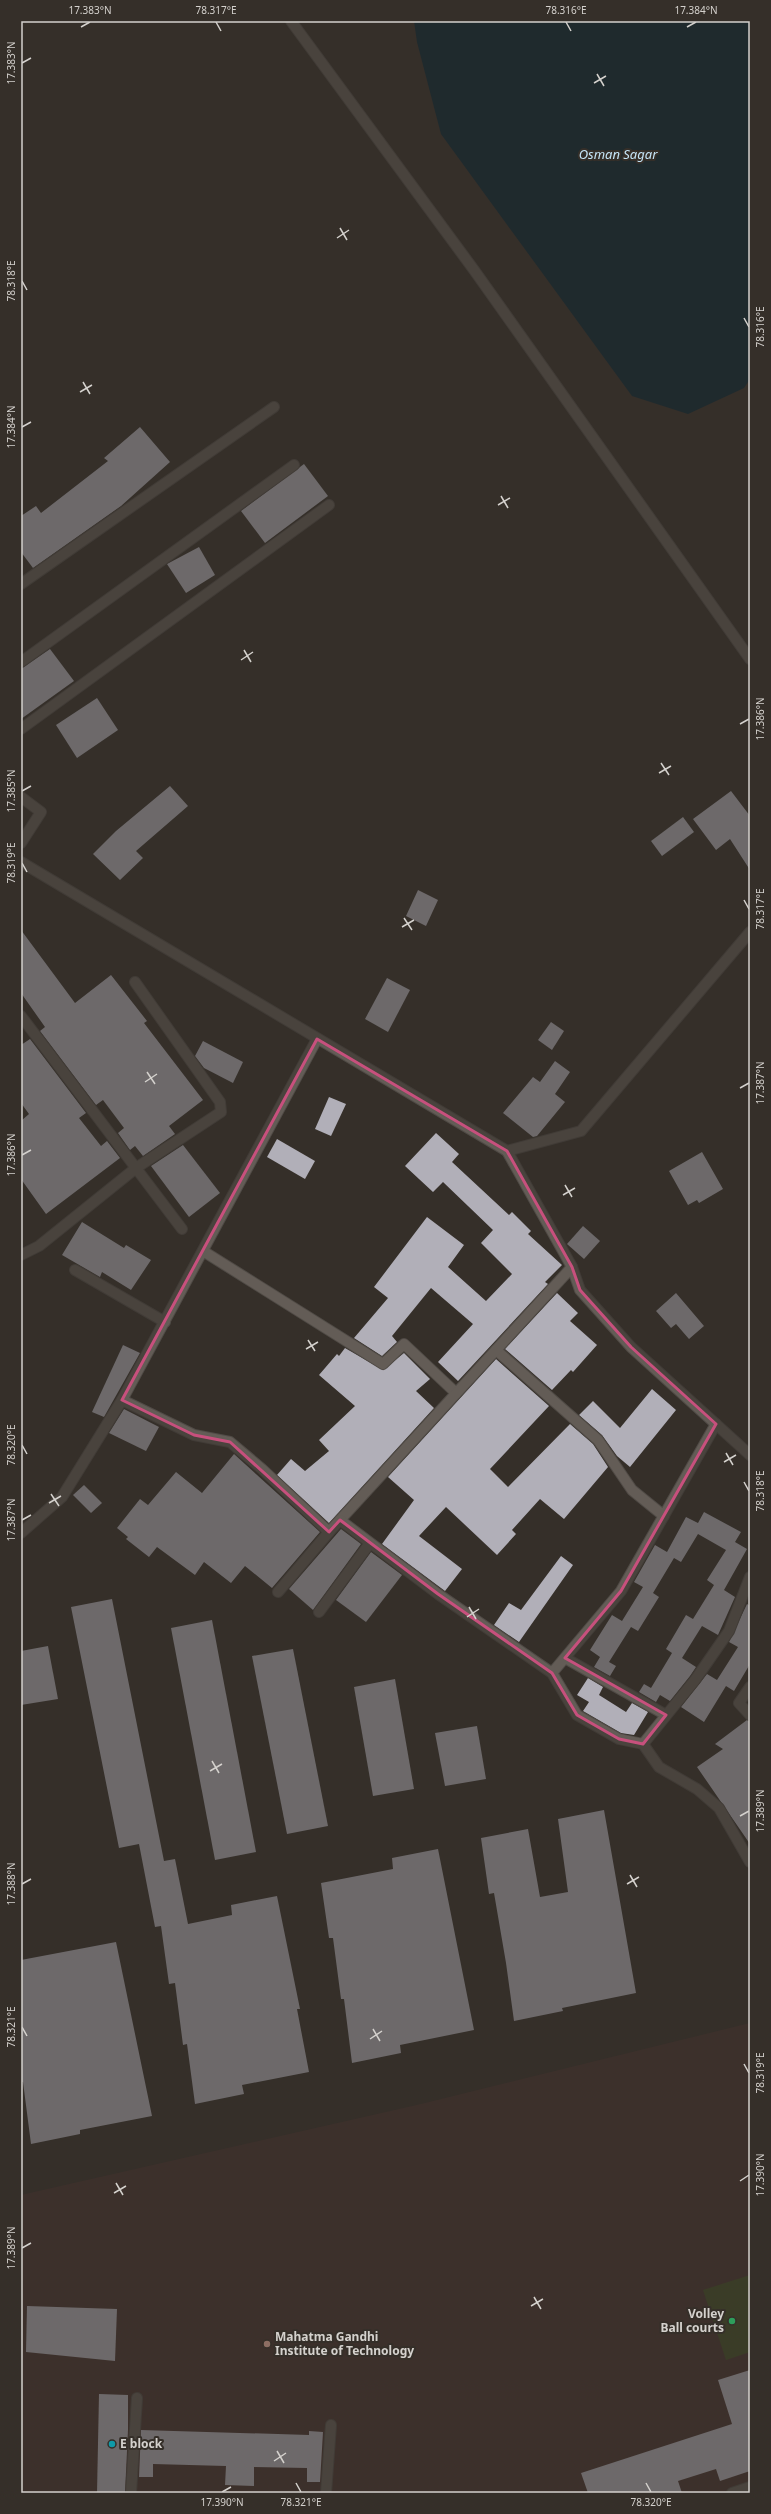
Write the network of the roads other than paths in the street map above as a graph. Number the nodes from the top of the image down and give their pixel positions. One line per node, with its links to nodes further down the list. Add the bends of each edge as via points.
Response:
1 (291, 21): 6 (street, via 474,270)
2 (274, 407): 5 (street)
3 (294, 465): 7 (street)
4 (329, 505): 8 (street)
5 (21, 584)
6 (750, 659)
7 (21, 662)
8 (21, 729)
9 (21, 796): 10 (street, via 41,812)
10 (21, 843)
11 (21, 862): 15 (street)
12 (750, 932): 16 (street, via 581,1131)
13 (135, 982): 17 (street, via 220,1102 221,1112)
14 (21, 1016): 17 (street)
15 (317, 1039): 16 (street); 19 (street)
16 (507, 1151): 21 (street)
17 (136, 1168): 18 (street); 20 (street, via 39,1246)
18 (182, 1229)
19 (203, 1251): 23 (street); 25 (street, via 383,1364 404,1344)
20 (21, 1255)
21 (572, 1267): 24 (street); 27 (street, via 580,1290 631,1347)
22 (75, 1270): 23 (street)
23 (165, 1322): 26 (street)
24 (496, 1350): 25 (street); 29 (street, via 598,1440 632,1490)
25 (456, 1394): 30 (street)
26 (122, 1400): 31 (street, via 194,1435 230,1442); 32 (street, via 62,1497)
27 (716, 1424): 28 (street); 29 (street)
28 (750, 1455)
29 (664, 1516): 37 (street, via 621,1591)
30 (340, 1520): 31 (street); 33 (street)
31 (328, 1532): 35 (street)
32 (21, 1533)
33 (370, 1543): 36 (street); 38 (street)
34 (750, 1577): 41 (street, via 729,1631)
35 (278, 1592)
36 (319, 1612)
37 (565, 1658): 38 (street); 41 (street)
38 (552, 1673): 42 (street, via 577,1715 619,1739)
39 (750, 1686): 40 (street, via 739,1703)
40 (750, 1715)
41 (666, 1716): 42 (street)
42 (643, 1744): 43 (street, via 659,1767 698,1789 719,1808)
43 (750, 1862)
44 (137, 2398): 47 (street)
45 (331, 2425): 48 (street)
46 (750, 2487): 49 (street)
47 (131, 2493)
48 (326, 2493)
49 (732, 2493)

